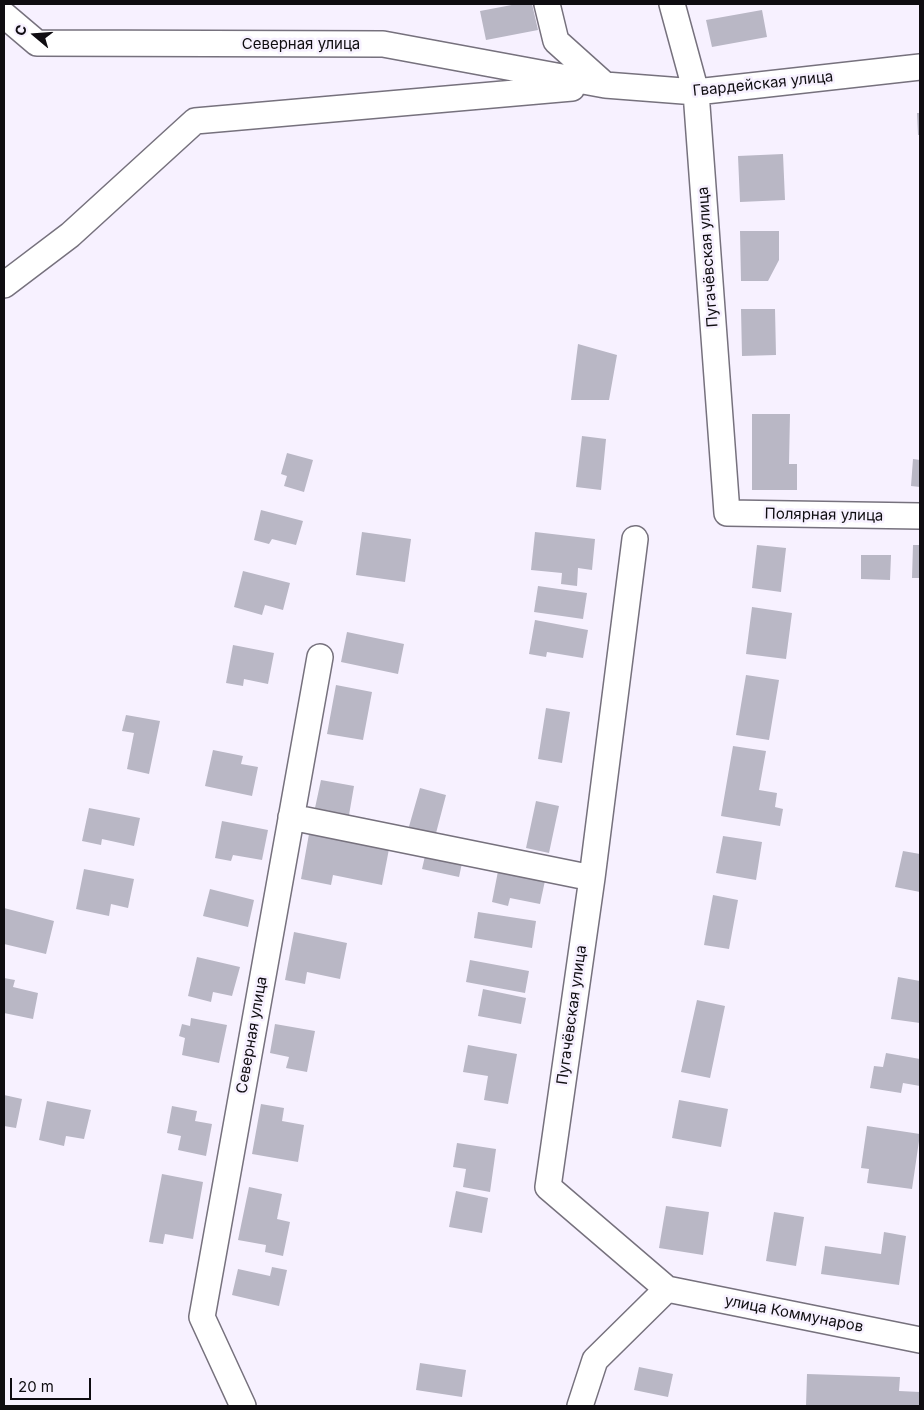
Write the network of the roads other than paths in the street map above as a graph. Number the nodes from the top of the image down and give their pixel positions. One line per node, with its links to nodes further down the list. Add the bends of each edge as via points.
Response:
1 (547, 4): 5 (street, via 556,41)
2 (672, 4): 6 (street, Пугачёвская улица)
3 (4, 15): 5 (street, Северная улица, via 37,43 382,44)
4 (920, 67): 6 (street, Гвардейская улица)
5 (605, 85): 6 (street, Гвардейская улица); 7 (street, via 195,121 70,235)
6 (696, 92): 8 (street, Пугачёвская улица)
7 (4, 286)
8 (727, 514): 9 (street, Полярная улица)
9 (920, 516)
10 (634, 539): 13 (street, Пугачёвская улица)
11 (320, 657): 12 (street, Северная улица)
12 (291, 817): 13 (street); 16 (street, Северная улица, via 202,1317)
13 (592, 878): 14 (street, Пугачёвская улица, via 548,1186)
14 (667, 1289): 15 (street, улица Коммунаров); 17 (street, via 595,1360)
15 (920, 1340)
16 (243, 1406)
17 (580, 1406)

